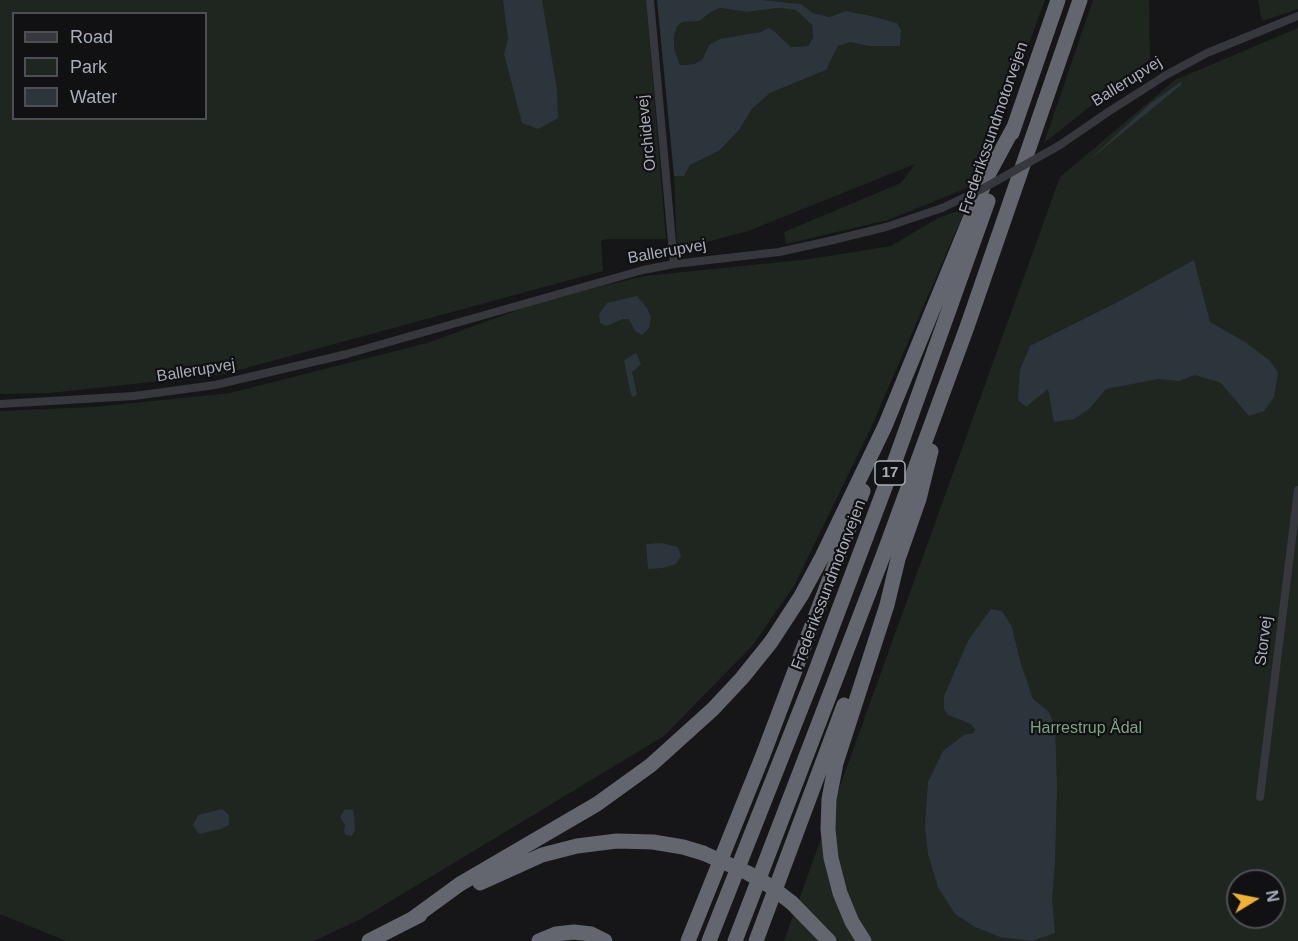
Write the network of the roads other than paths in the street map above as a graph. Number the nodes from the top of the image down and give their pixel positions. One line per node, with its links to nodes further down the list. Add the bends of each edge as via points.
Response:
1 (650, 0): 6 (street, Orchidevej)
2 (1058, 0): 5 (highway, Frederikssundmotorvejen / 17)
3 (1080, 0): 7 (highway, 17)
4 (1298, 16): 6 (street, Ballerupvej, bridge, via 1187,63 1060,145 942,208 886,227 779,252)
5 (1015, 125): 9 (highway, via 988,176); 18 (highway, Frederikssundmotorvejen / 17, via 896,458)
6 (674, 264): 8 (street, Ballerupvej, via 215,385 134,396)
7 (949, 375): 11 (highway, via 919,498); 19 (highway, 17)
8 (0, 404)
9 (885, 426): 13 (highway, via 801,596 771,642 713,709 651,765 597,804 460,884); 17 (highway, via 767,744)
10 (1298, 490): 12 (street, Storvej)
11 (898, 559): 20 (highway); 22 (highway, via 836,763 829,799 831,858 840,893)
12 (1260, 796)
13 (412, 919): 14 (highway); 21 (highway, bridge, via 542,855 617,841 653,842 703,853 748,873 792,903)
14 (369, 941)
15 (539, 941): 16 (highway, via 574,932)
16 (605, 941)
17 (688, 941)
18 (708, 941)
19 (735, 941)
20 (756, 941)
21 (829, 941)
22 (864, 941)

